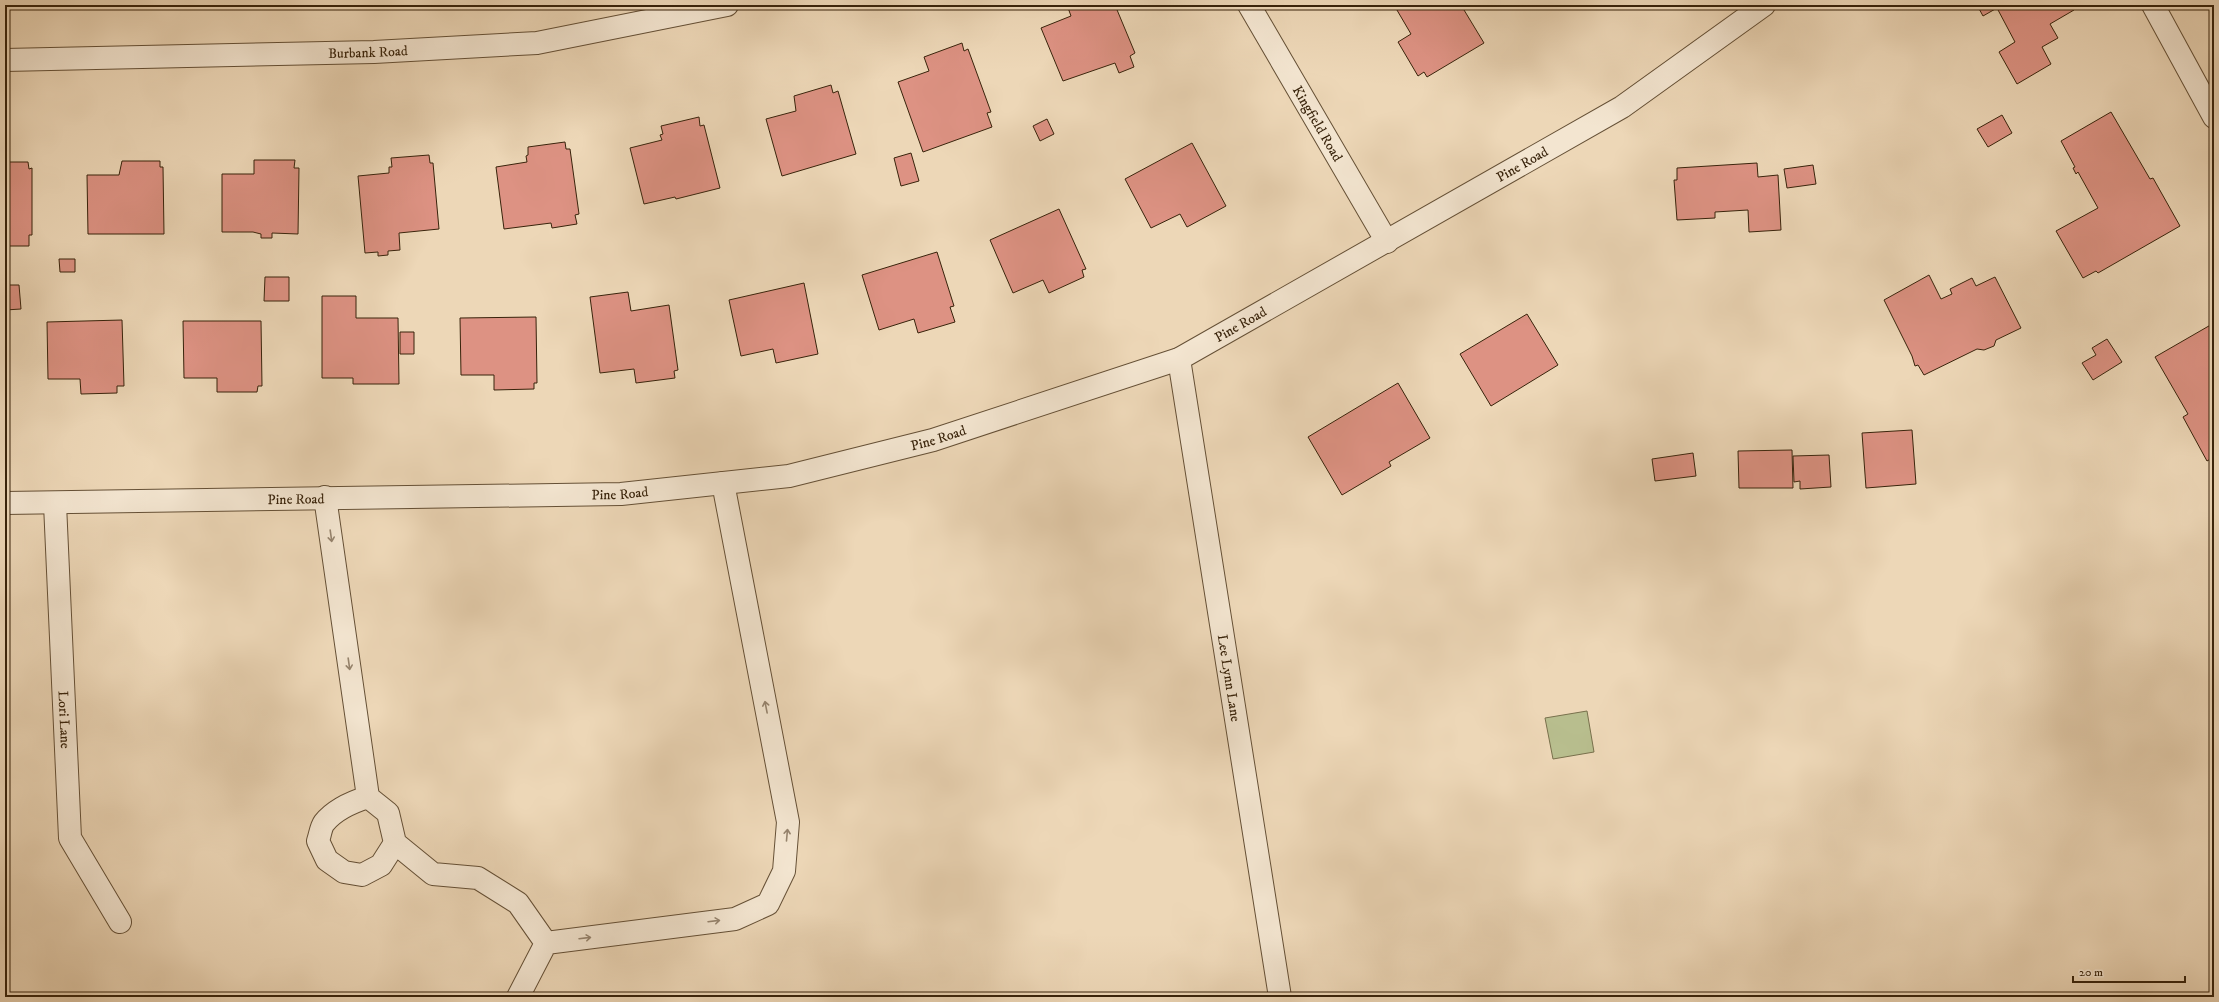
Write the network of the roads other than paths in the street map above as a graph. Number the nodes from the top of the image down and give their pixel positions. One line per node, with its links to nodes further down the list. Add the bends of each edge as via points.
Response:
1 (727, 5): 5 (street, Burbank Road, via 537,43 374,52)
2 (1249, 5): 7 (street, Kingfield Road)
3 (1764, 5): 7 (street, Pine Road, via 1622,107)
4 (2153, 5): 6 (street)
5 (5, 60)
6 (2214, 117)
7 (1387, 242): 8 (street, Pine Road)
8 (1179, 359): 9 (street, Pine Road, via 933,440 789,476); 18 (street, Lee Lynn Lane)
9 (723, 483): 10 (street, Pine Road, via 621,494); 16 (street, one-way to 9, via 735,919 768,904 784,871 788,822)
10 (325, 497): 12 (street, Pine Road); 13 (street, one-way to 13)
11 (5, 503): 12 (street, Pine Road)
12 (55, 504): 15 (street, Lori Lane, via 70,838)
13 (368, 797): 14 (street, via 388,813); 14 (street, via 351,802 336,811 323,824 318,841 327,860 344,872 362,875 381,865)
14 (395, 843): 16 (street, via 433,874 478,878 518,903)
15 (120, 922)
16 (546, 942): 17 (street)
17 (518, 997)
18 (1280, 997)

